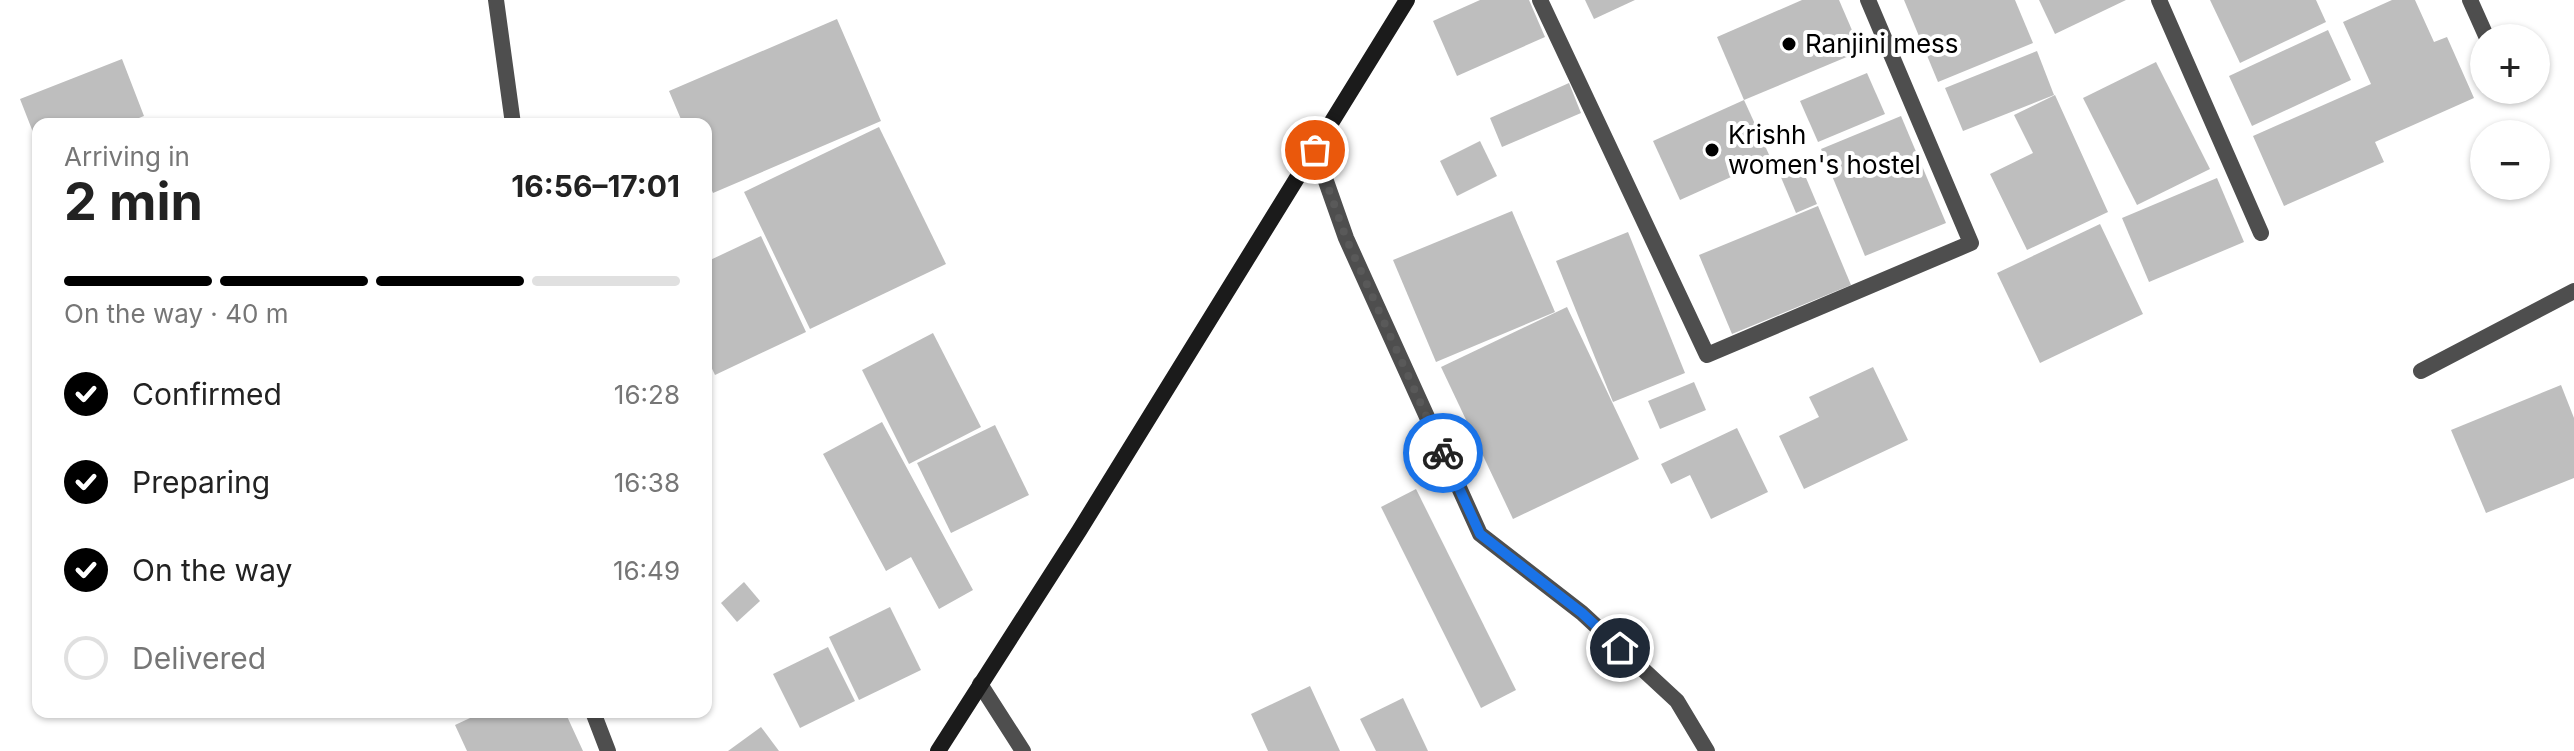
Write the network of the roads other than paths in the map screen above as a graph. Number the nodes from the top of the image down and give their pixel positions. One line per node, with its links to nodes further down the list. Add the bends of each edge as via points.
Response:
1 (496, 0): 8 (street)
2 (1407, 0): 9 (street)
3 (1540, 0): 4 (street, via 1707,355 1971,243)
4 (1868, 0)
5 (2159, 0): 10 (street)
6 (2470, 0): 7 (street)
7 (2481, 24)
8 (512, 118)
9 (1315, 150): 13 (street); 18 (street, via 1346,238 1480,534 1582,613 1677,701)
10 (2261, 233)
11 (2574, 291): 12 (street)
12 (2421, 371)
13 (980, 684): 16 (street); 17 (street)
14 (595, 718): 15 (street)
15 (608, 751)
16 (938, 751)
17 (1023, 751)
18 (1707, 751)

